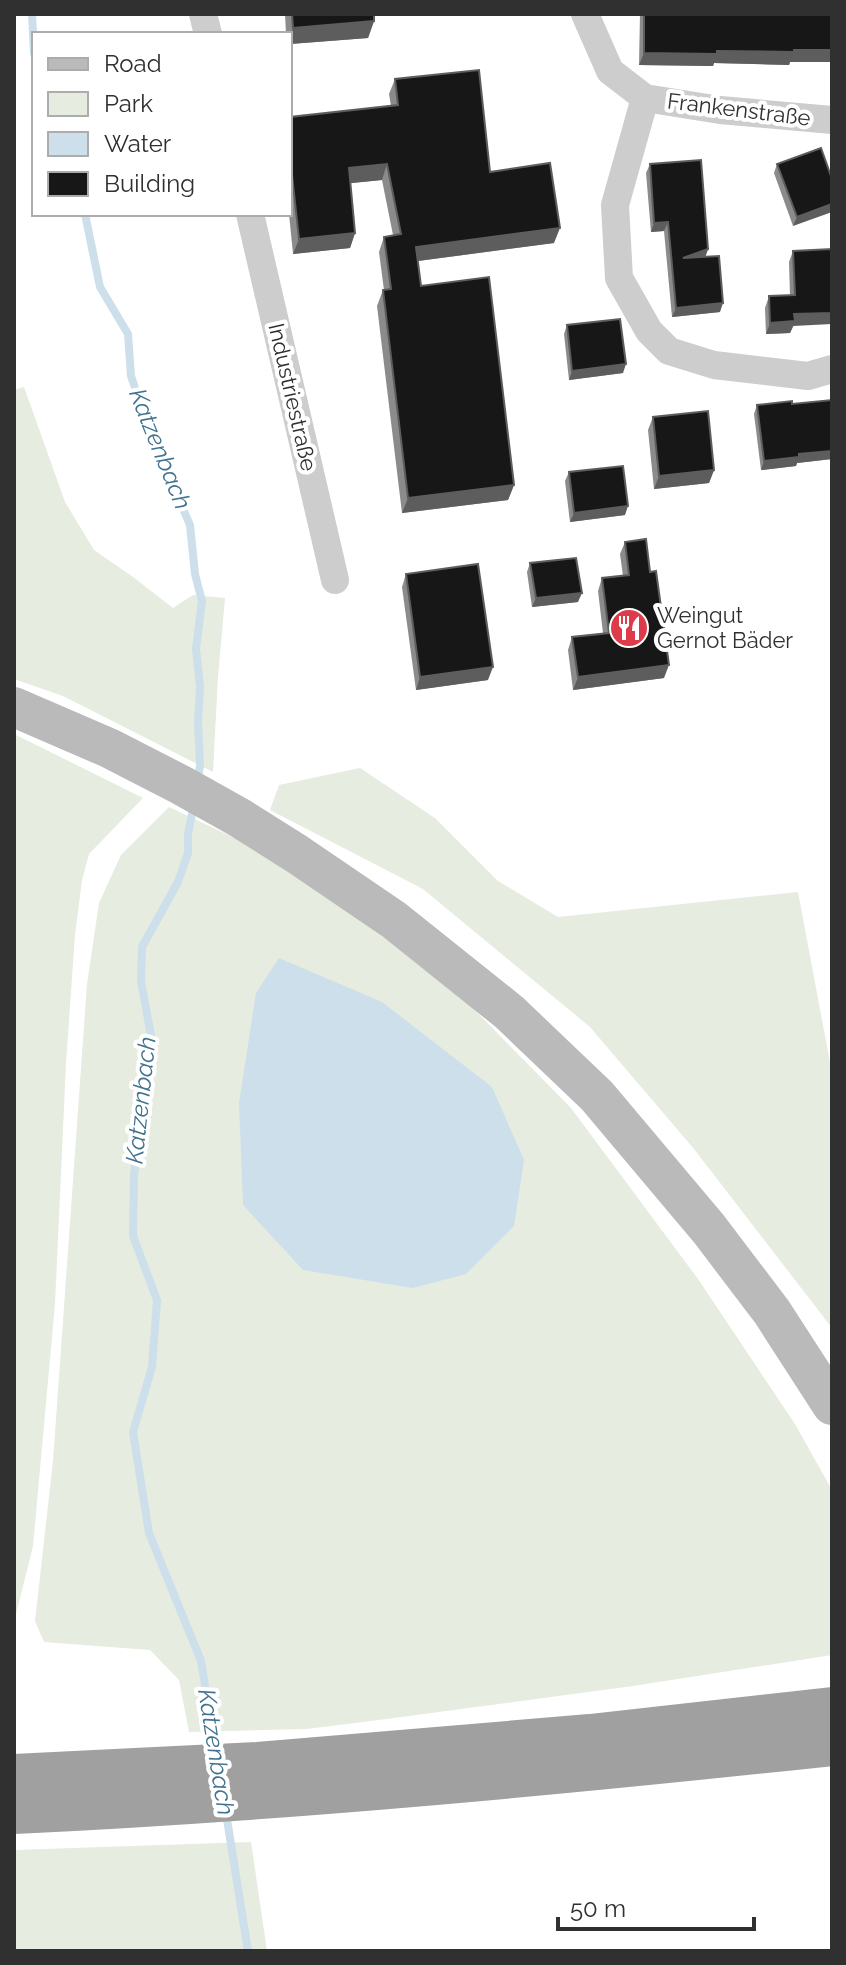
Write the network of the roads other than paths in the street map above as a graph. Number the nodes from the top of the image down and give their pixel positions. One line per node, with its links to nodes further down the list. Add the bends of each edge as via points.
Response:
1 (585, 14): 2 (street, Frankenstraße, via 610,71)
2 (645, 98): 3 (street, Frankenstraße); 5 (street, Frankenstraße, via 615,205 619,278 649,331 669,351 714,365 808,376)
3 (832, 120)
4 (250, 216): 6 (street, Industriestraße)
5 (832, 369)
6 (335, 580)
7 (14, 707): 8 (main road, via 181,785 297,854 394,920 509,1012 597,1096 709,1229)
8 (832, 1405)
9 (832, 1709): 12 (highway)
10 (832, 1744): 12 (highway, via 597,1769)
11 (14, 1776): 13 (highway)
12 (261, 1781): 13 (highway)
13 (156, 1787): 14 (highway)
14 (14, 1812)

